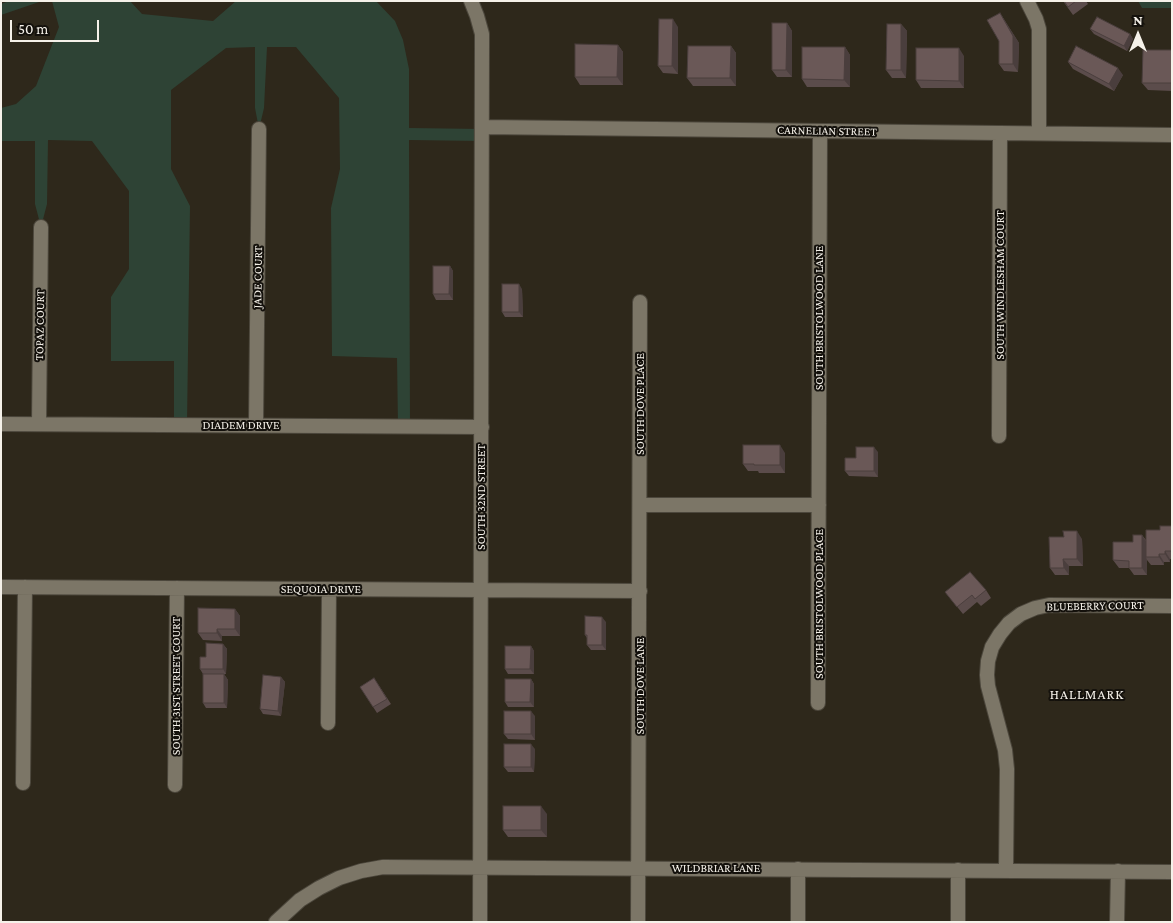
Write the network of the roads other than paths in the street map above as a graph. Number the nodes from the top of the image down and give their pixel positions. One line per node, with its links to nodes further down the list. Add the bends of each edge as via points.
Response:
1 (471, 1): 3 (street, SOUTH 32ND STREET, via 482,34)
2 (1027, 1): 7 (street, via 1039,29)
3 (482, 127): 5 (street, CARNELIAN STREET); 14 (street, SOUTH 32ND STREET)
4 (259, 130): 13 (street, JADE COURT)
5 (820, 131): 6 (street, CARNELIAN STREET); 17 (street, SOUTH BRISTOLWOOD LANE)
6 (1000, 133): 7 (street, CARNELIAN STREET); 15 (street, SOUTH WINDLESHAM COURT)
7 (1039, 133): 8 (street, CARNELIAN STREET)
8 (1172, 135)
9 (41, 227): 12 (street, TOPAZ COURT)
10 (640, 302): 16 (street, SOUTH DOVE PLACE)
11 (1, 424): 12 (street, DIADEM DRIVE)
12 (39, 424): 13 (street, DIADEM DRIVE)
13 (256, 425): 14 (street, DIADEM DRIVE)
14 (482, 427): 22 (street, SOUTH 32ND STREET)
15 (999, 436)
16 (640, 505): 17 (street); 23 (street, SOUTH DOVE LANE)
17 (819, 505): 25 (street, SOUTH BRISTOLWOOD PLACE)
18 (1, 587): 19 (street, SEQUOIA DRIVE)
19 (24, 587): 20 (street, SEQUOIA DRIVE); 27 (street)
20 (177, 588): 21 (street, SEQUOIA DRIVE); 28 (street, SOUTH 31ST STREET COURT)
21 (329, 589): 22 (street, SEQUOIA DRIVE); 26 (street)
22 (481, 590): 23 (street, SEQUOIA DRIVE); 29 (street, SOUTH 32ND STREET)
23 (640, 591): 30 (street, SOUTH DOVE LANE)
24 (1172, 606): 33 (street, BLUEBERRY COURT, via 1049,605 1021,614 1000,634 992,647 987,675 1007,769)
25 (818, 703)
26 (328, 722)
27 (23, 783)
28 (175, 784)
29 (481, 867): 30 (street, WILDBRIAR LANE); 36 (street, WILDBRIAR LANE, via 402,866 361,871 319,888); 37 (street, SOUTH 32ND STREET)
30 (639, 868): 31 (street, WILDBRIAR LANE); 38 (street, SOUTH DOVE LANE)
31 (798, 869): 32 (street, WILDBRIAR LANE); 39 (street)
32 (958, 870): 33 (street, WILDBRIAR LANE); 40 (street)
33 (1006, 870): 34 (street, WILDBRIAR LANE)
34 (1118, 871): 35 (street, WILDBRIAR LANE); 41 (street)
35 (1172, 872)
36 (276, 922)
37 (480, 922)
38 (638, 922)
39 (798, 922)
40 (958, 922)
41 (1117, 922)

